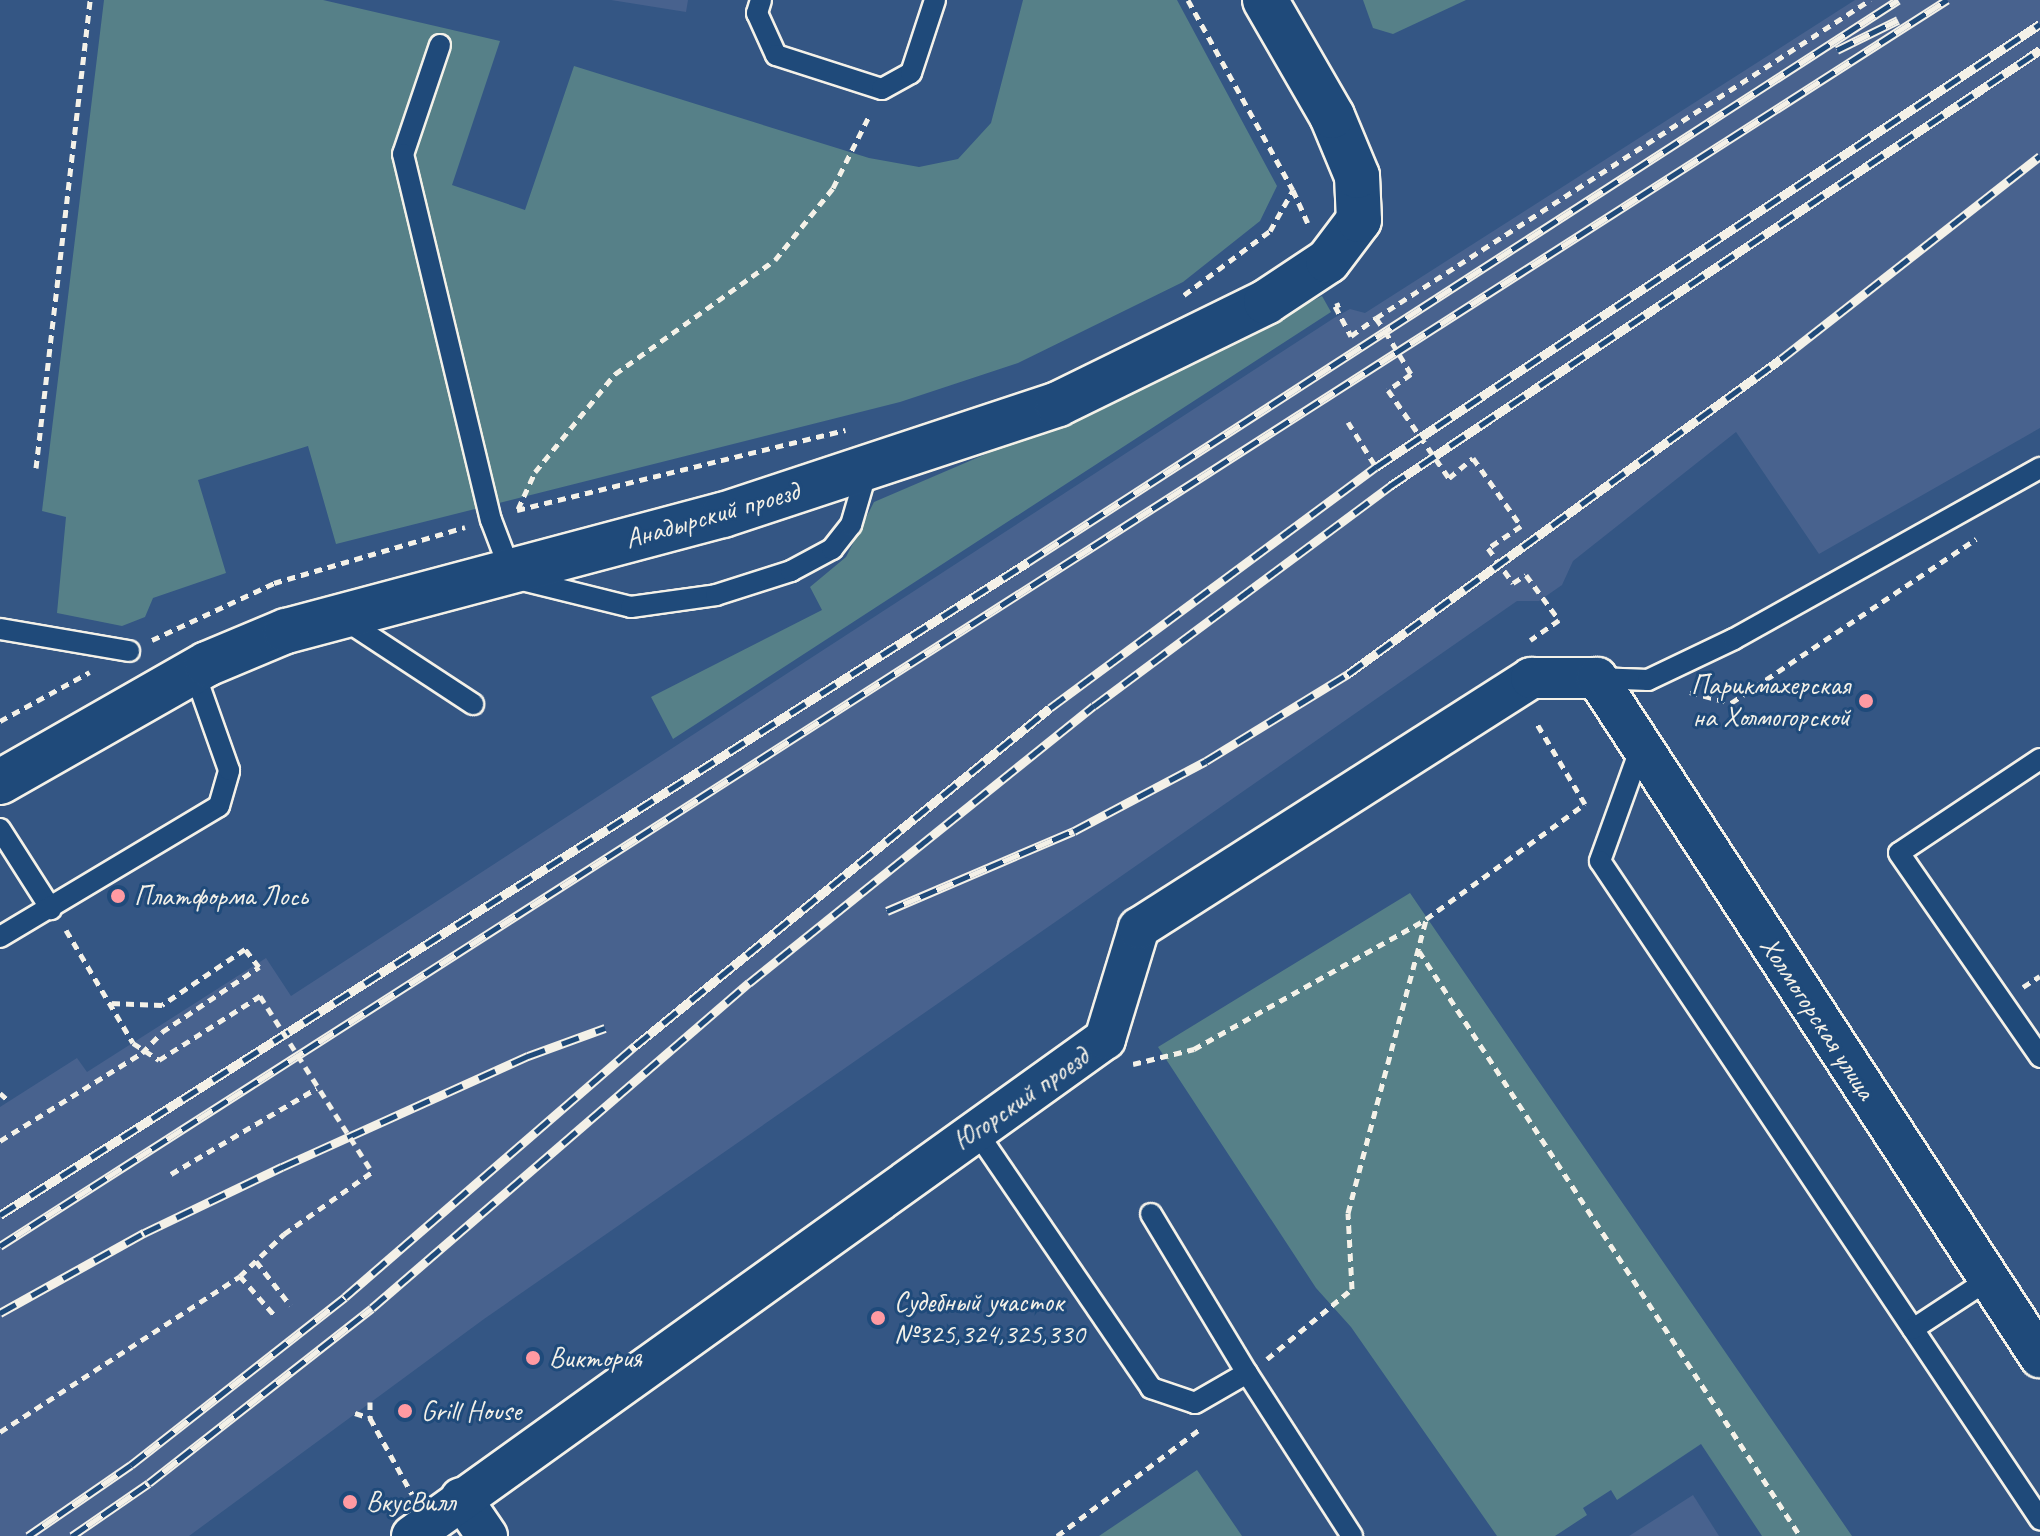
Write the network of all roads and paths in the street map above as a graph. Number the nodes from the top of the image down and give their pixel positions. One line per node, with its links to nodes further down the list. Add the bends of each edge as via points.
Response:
1 (90, 0): 16 (path)
2 (761, 0): 8 (lane, via 757,13 776,55)
3 (935, 0): 8 (lane, via 911,73)
4 (1188, 0): 9 (path)
5 (1265, 0): 10 (street, Анадырский проезд, via 1332,116 1357,176 1359,220)
6 (1870, 0): 12 (path)
7 (440, 45): 19 (lane, via 403,154)
8 (882, 89): 18 (path, via 833,188 775,260 615,374 535,472)
9 (1293, 190): 10 (path); 11 (path, via 1270,231)
10 (1328, 261): 12 (path, via 1347,300 1335,306 1351,336); 14 (street, Анадырский проезд, via 1266,302 1058,404)
11 (1173, 303)
12 (1376, 318): 24 (path, via 1411,374 1388,390 1449,478 1473,458 1521,526 1488,548 1513,583 1526,575 1559,620)
13 (1348, 422): 15 (path)
14 (860, 447): 18 (path); 21 (street, Анадырский проезд, via 723,515); 21 (lane, via 851,525 832,549 791,571 716,595 631,607)
15 (1376, 467)
16 (36, 468)
17 (2040, 468): 27 (lane, via 1734,639 1648,680)
18 (518, 510): 19 (path)
19 (491, 520): 21 (lane); 25 (path, via 274,583)
20 (1980, 536): 28 (path)
21 (502, 572): 22 (street, Анадырский проезд)
22 (339, 616): 26 (street, Анадырский проезд, via 286,631); 29 (lane)
23 (0, 629): 25 (lane)
24 (1523, 644)
25 (129, 651): 30 (path)
26 (194, 671): 34 (street, Анадырский проезд); 36 (lane, via 229,770 219,806)
27 (1597, 678): 32 (street, Холмогорская улица); 48 (street, Югорский проезд, via 1531,678 1139,928 1105,1039)
28 (1731, 703)
29 (473, 704)
30 (0, 721)
31 (1536, 722): 37 (path, via 1585,804)
32 (1641, 747): 54 (street, Холмогорская улица); 57 (lane, via 1600,861)
33 (2040, 759): 43 (lane, via 1899,853)
34 (0, 782)
35 (0, 829): 36 (lane)
36 (51, 909): 39 (lane)
37 (1426, 919): 40 (path); 44 (path, via 1194,1049)
38 (65, 928): 41 (path)
39 (0, 937)
40 (1419, 951): 59 (path, via 1348,1213 1352,1289); 71 (path)
41 (109, 1003): 42 (path); 42 (path, via 162,1005 245,949 259,967 162,1032)
42 (142, 1053): 45 (path, bridge, via 159,1060 260,996); 49 (path)
43 (2040, 1057)
44 (1133, 1064)
45 (317, 1088): 50 (path); 52 (path, bridge, via 372,1172 284,1234)
46 (0, 1093): 47 (path)
47 (9, 1101)
48 (976, 1131): 59 (lane, via 1151,1388 1195,1403); 65 (street, Югорский проезд)
49 (0, 1141)
50 (171, 1174)
51 (1151, 1214): 59 (lane)
52 (256, 1261): 53 (path); 55 (path)
53 (240, 1276): 56 (path); 64 (path)
54 (1989, 1279): 57 (lane); 58 (street, Холмогорская улица)
55 (290, 1305)
56 (276, 1317)
57 (1913, 1329): 66 (lane)
58 (2037, 1344)
59 (1247, 1373): 70 (lane)
60 (370, 1402): 62 (path)
61 (355, 1413): 62 (path)
62 (370, 1418): 67 (path)
63 (1209, 1418): 69 (path, via 1190,1441)
64 (0, 1432)
65 (461, 1498): 67 (street, Югорский проезд); 68 (street)
66 (2040, 1519)
67 (420, 1530)
68 (487, 1536)
69 (1057, 1536)
70 (1352, 1536)
71 (1800, 1536)

